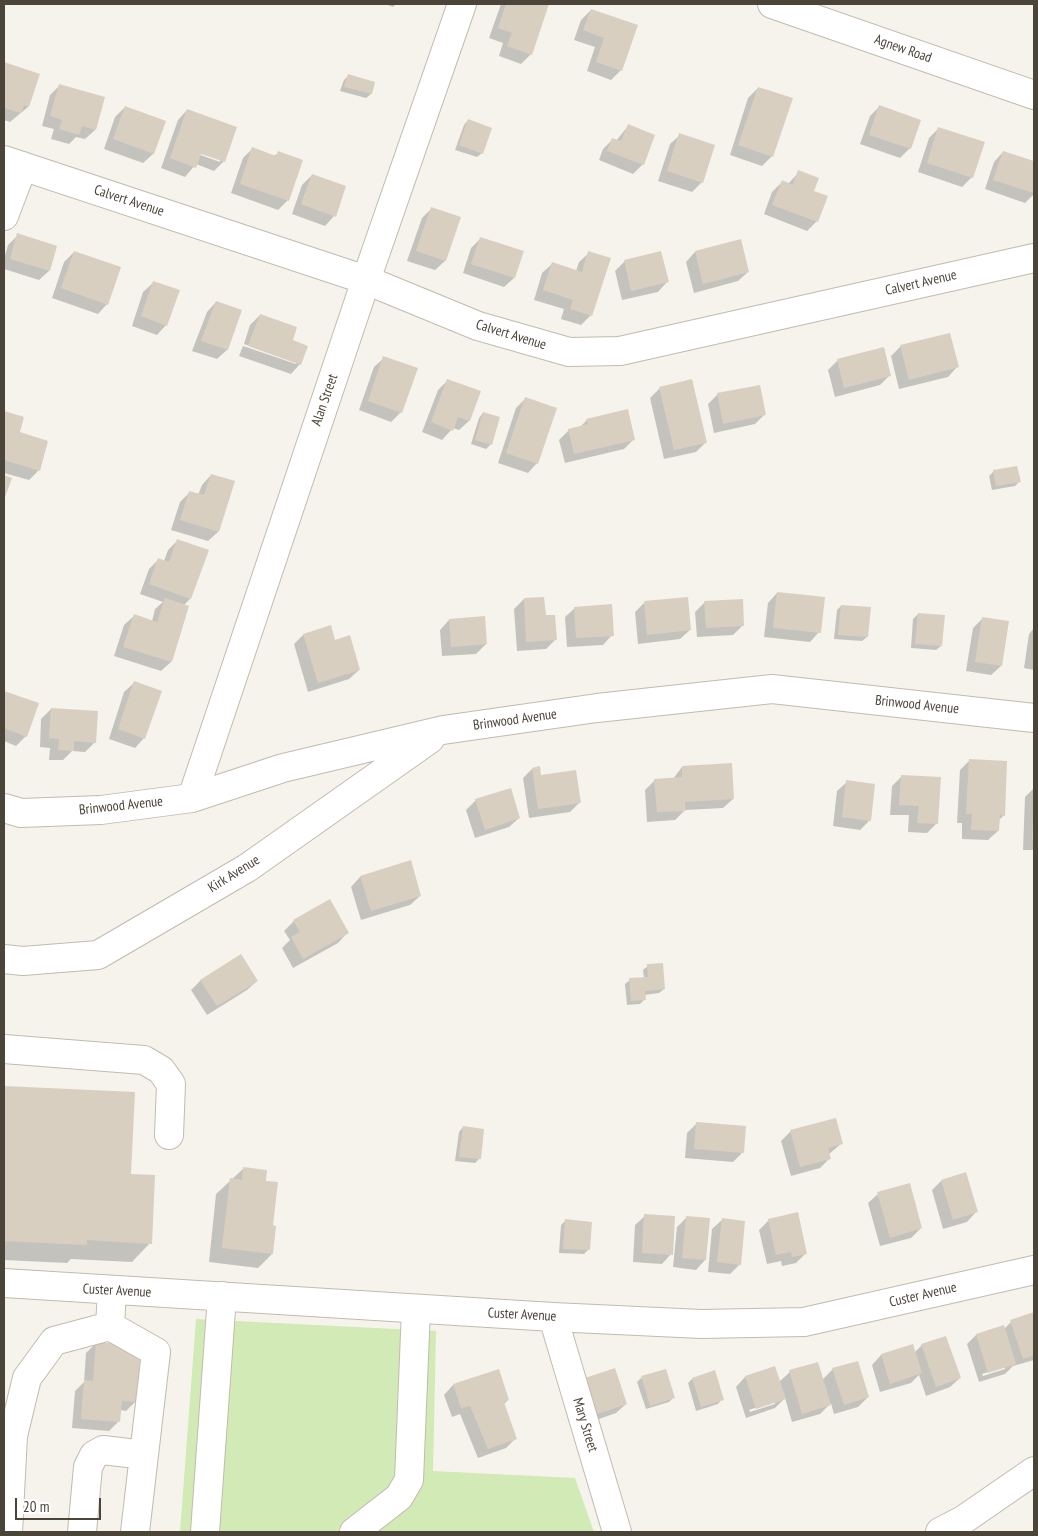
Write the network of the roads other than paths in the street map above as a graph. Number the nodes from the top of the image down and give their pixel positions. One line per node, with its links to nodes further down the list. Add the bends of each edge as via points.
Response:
1 (462, 4): 7 (street, Alan Street)
2 (772, 4): 3 (street, Agnew Road)
3 (1033, 92)
4 (13, 163): 5 (street); 7 (street, Calvert Avenue)
5 (4, 216)
6 (1034, 258): 7 (street, Calvert Avenue, via 620,351 568,352 478,326)
7 (366, 280): 10 (street, Alan Street)
8 (1034, 718): 9 (street, Brinwood Avenue, via 772,689 597,708)
9 (443, 730): 10 (street, Brinwood Avenue, via 283,768); 12 (street, Kirk Avenue, via 247,868 98,955 23,961)
10 (192, 798): 11 (street, Brinwood Avenue, via 101,810 21,813)
11 (4, 808)
12 (4, 959)
13 (4, 1049): 14 (street, via 144,1060 161,1070 171,1084)
14 (169, 1135)
15 (1034, 1270): 20 (street, Custer Avenue, via 804,1322 701,1324)
16 (4, 1283): 17 (street, Custer Avenue)
17 (112, 1291): 18 (street, Custer Avenue); 21 (street)
18 (222, 1296): 19 (street, Custer Avenue); 30 (street)
19 (416, 1309): 20 (street, Custer Avenue); 25 (street, via 409,1480 399,1497)
20 (553, 1317): 31 (street, Mary Street)
21 (110, 1326): 22 (street, via 54,1341 27,1378); 23 (street, via 156,1352)
22 (9, 1436): 27 (street)
23 (144, 1455): 28 (street, via 103,1450 94,1455 88,1467); 29 (street)
24 (1034, 1471): 26 (street)
25 (368, 1528)
26 (957, 1528)
27 (8, 1532)
28 (82, 1532)
29 (136, 1532)
30 (205, 1532)
31 (617, 1532)

